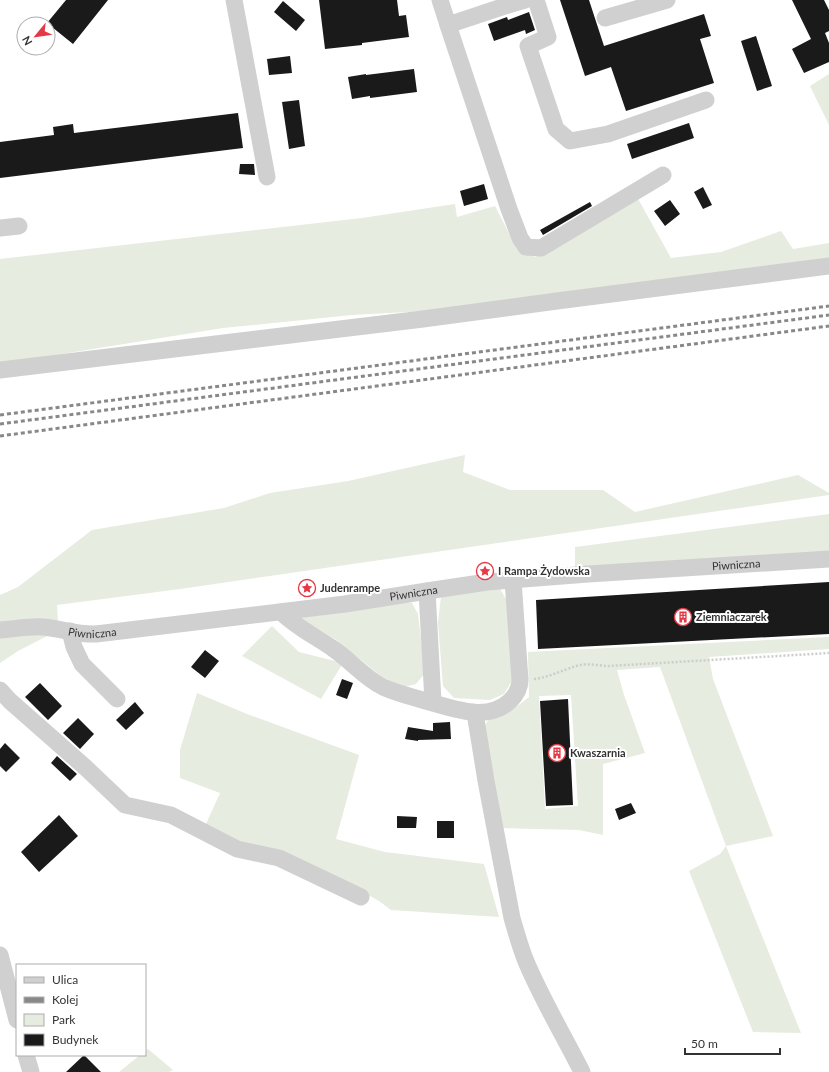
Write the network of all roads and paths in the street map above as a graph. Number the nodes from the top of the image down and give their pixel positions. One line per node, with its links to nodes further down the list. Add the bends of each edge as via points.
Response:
1 (234, 0): 11 (street)
2 (440, 0): 8 (street)
3 (525, 0): 6 (street)
4 (536, 0): 9 (street, via 548,37 528,46 556,129 570,141 608,134)
5 (667, 0): 7 (street)
6 (507, 3): 8 (street)
7 (605, 18)
8 (448, 24): 10 (street, via 509,209 526,247 541,248)
9 (706, 100)
10 (664, 174)
11 (267, 177)
12 (19, 226): 13 (street)
13 (0, 228)
14 (829, 266): 15 (street, via 415,320)
15 (0, 370)
16 (829, 559): 17 (street, Piwniczna)
17 (513, 580): 18 (street, Piwniczna); 23 (street)
18 (427, 591): 19 (street, Piwniczna); 26 (street)
19 (281, 612): 21 (street, Piwniczna, via 86,635); 26 (street, via 297,627 336,651 372,681 395,692)
20 (0, 630): 21 (street, Piwniczna, via 42,627)
21 (70, 631): 25 (street, via 82,664)
22 (829, 653): 23 (path, via 609,666 582,665 548,677)
23 (520, 680): 27 (street, via 517,693 503,707)
24 (0, 690): 28 (street, via 125,805 171,815 238,849 279,858)
25 (117, 699)
26 (433, 702): 27 (street)
27 (475, 713): 33 (street, via 512,918 525,959)
28 (361, 897)
29 (0, 956): 30 (street)
30 (16, 1016)
31 (26, 1056): 32 (street)
32 (31, 1072)
33 (582, 1072)

